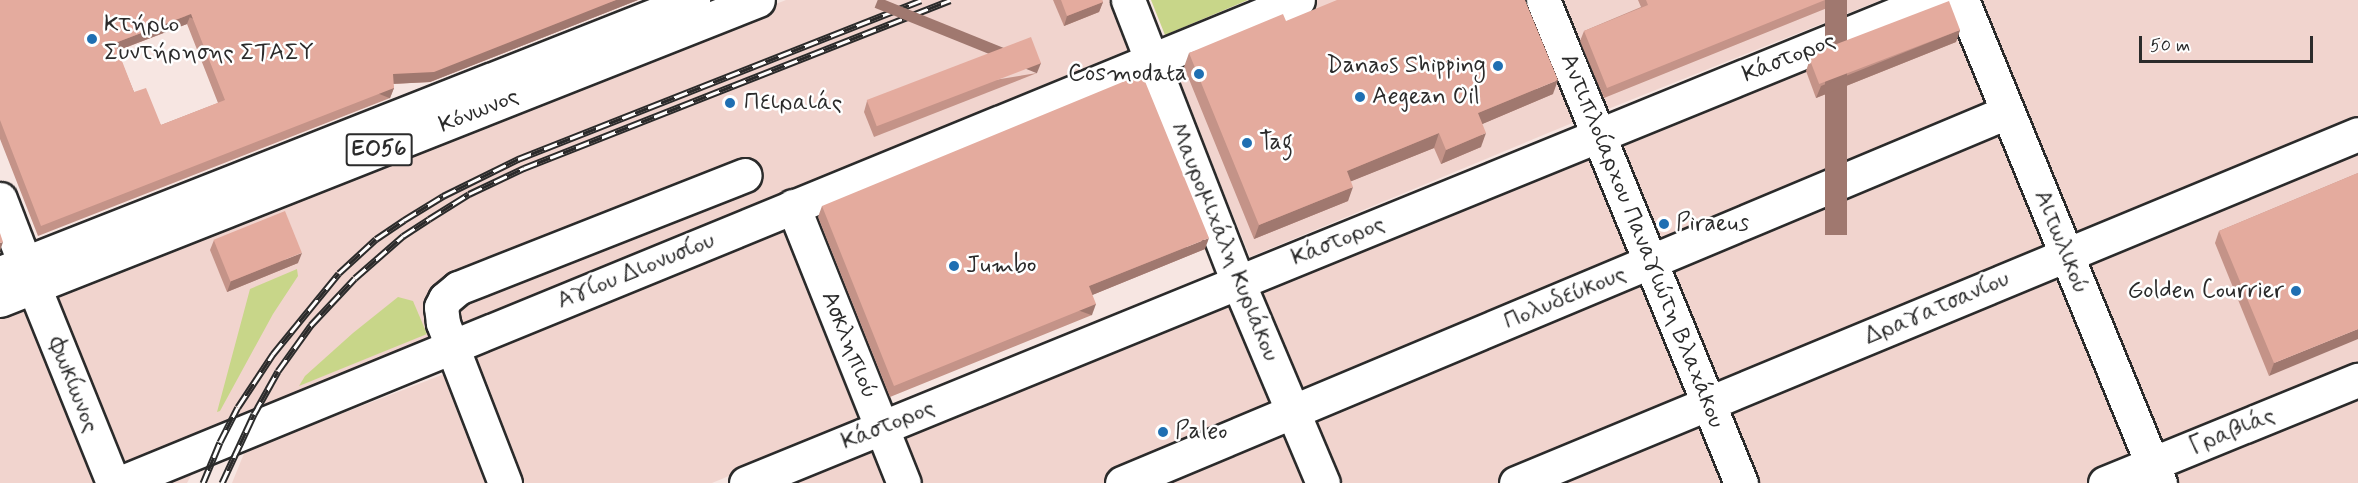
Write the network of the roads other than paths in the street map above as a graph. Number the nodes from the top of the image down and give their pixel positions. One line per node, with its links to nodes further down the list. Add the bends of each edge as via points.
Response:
1 (693, 0): 17 (street, Κόνωνος / ΕΟ56)
2 (758, 0): 17 (street, Κόνωνος / ΕΟ56)
3 (1128, 0): 8 (street, Μαυρομιχάλη Κυριάκου)
4 (1298, 0): 8 (street, Αγίου Διονυσίου)
5 (1543, 0): 11 (street, Αντιπλοίαρχου Παναγιώτη Βλαχάκου)
6 (1931, 0): 11 (street, Κάστορος)
7 (1962, 0): 9 (street, Αιτωλικού)
8 (1152, 59): 14 (street, Αγίου Διονυσίου); 18 (street, Μαυρομιχάλη Κυριάκου)
9 (2007, 112): 15 (street, Αιτωλικού); 16 (street, Πολυδεύκους)
10 (2358, 134): 15 (street, Δραγατσανίου)
11 (1599, 135): 16 (street, Αντιπλοίαρχου Παναγιώτη Βλαχάκου); 18 (street, Κάστορος)
12 (745, 175): 20 (street, via 452,292 442,303 441,312)
13 (0, 199): 17 (street, Φωκίωνος)
14 (794, 206): 20 (street, Αγίου Διονυσίου); 24 (street, Ασκληπιού)
15 (2066, 255): 22 (street, Δραγατσανίου); 25 (street, Αιτωλικού)
16 (1651, 262): 22 (street, Αντιπλοίαρχου Παναγιώτη Βλαχάκου); 23 (street, Πολυδεύκους)
17 (20, 275): 19 (street, Κόνωνος / ΕΟ56); 26 (street, Φωκίωνος)
18 (1238, 282): 23 (street, Μαυρομιχάλη Κυριάκου); 24 (street, Κάστορος)
19 (0, 300)
20 (453, 346): 27 (street, Αγίου Διονυσίου); 28 (street)
21 (2358, 380): 25 (street, Γραβιάς)
22 (1709, 403): 33 (street, Δραγατσανίου); 34 (street, Αντιπλοίαρχου Παναγιώτη Βλαχάκου)
23 (1293, 413): 31 (street, Πολυδεύκους); 32 (street, Μαυρομιχάλη Κυριάκου)
24 (882, 428): 29 (street, Κάστορος); 30 (street, Ασκληπιού)
25 (2156, 473): 35 (street, Γραβιάς)
26 (112, 483)
27 (120, 483)
28 (505, 483)
29 (746, 483)
30 (904, 483)
31 (1122, 483)
32 (1323, 483)
33 (1516, 483)
34 (1741, 483)
35 (2105, 483)

